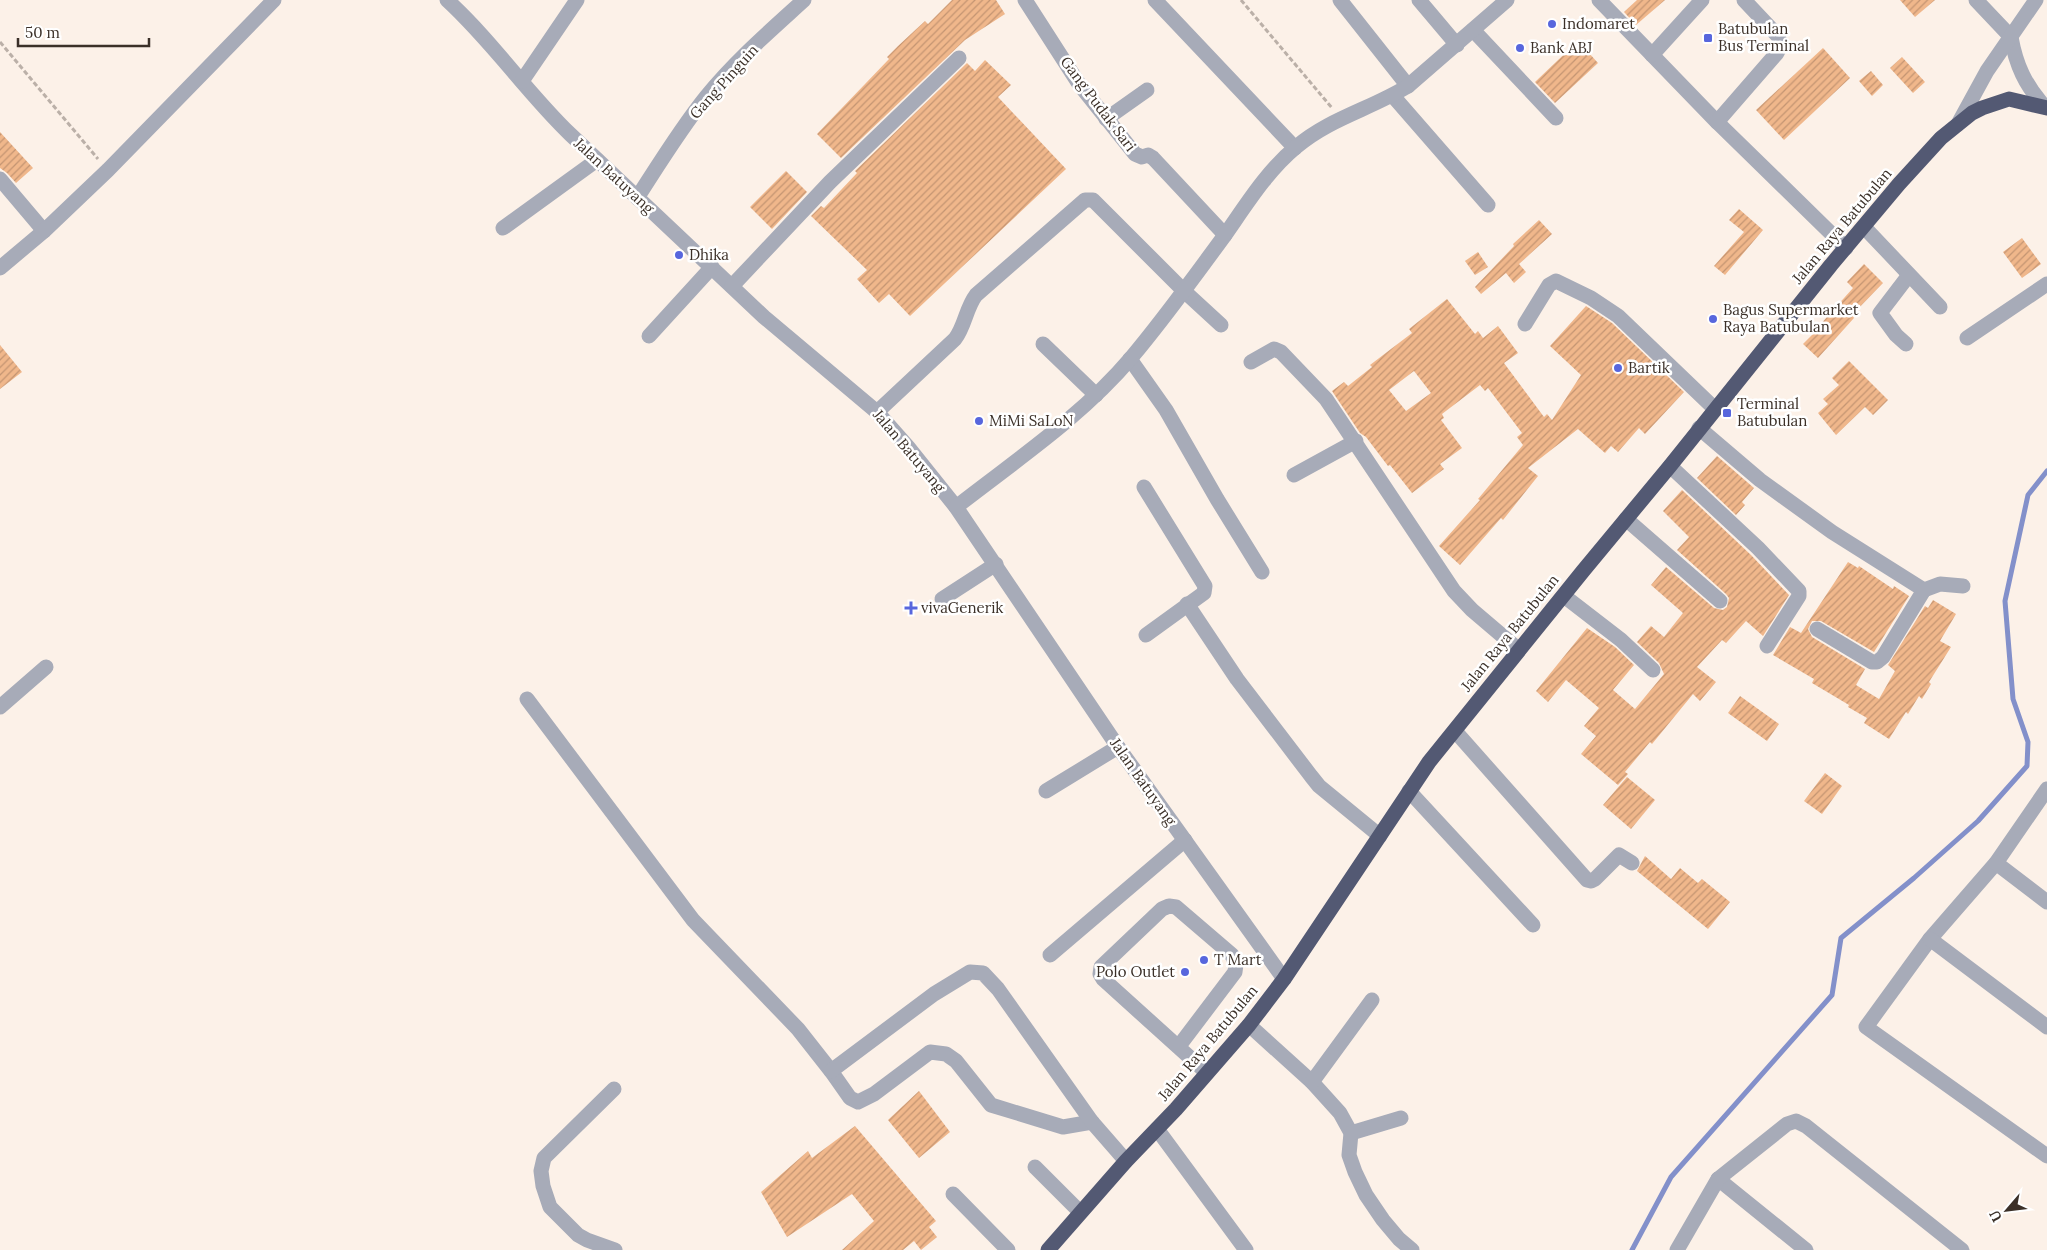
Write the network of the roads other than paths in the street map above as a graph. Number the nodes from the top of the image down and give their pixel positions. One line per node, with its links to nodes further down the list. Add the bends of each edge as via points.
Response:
1 (274, 0): 36 (street)
2 (447, 0): 20 (street, Jalan Batuyang, via 481,33)
3 (577, 0): 20 (street)
4 (804, 0): 32 (street, Gang Pinguin, via 707,96)
5 (1025, 0): 26 (street, Gang Pudak Sari, via 1079,84)
6 (1155, 0): 29 (street)
7 (1340, 0): 21 (street)
8 (1419, 0): 17 (street)
9 (1507, 0): 15 (street)
10 (1599, 0): 18 (street)
11 (1702, 0): 18 (street)
12 (1744, 0): 27 (street, via 1778,36 1781,45)
13 (1976, 0): 16 (street)
14 (2036, 0): 16 (street)
15 (1474, 30): 17 (street); 25 (street)
16 (2011, 37): 24 (street, via 2024,80); 28 (street, via 1987,71)
17 (1457, 45): 21 (street)
18 (1652, 55): 27 (street)
19 (959, 58): 43 (street, via 830,182)
20 (522, 81): 30 (street, Jalan Batuyang, via 551,116)
21 (1408, 86): 23 (street)
22 (1147, 90): 26 (street)
23 (1393, 96): 29 (street, via 1318,130); 33 (street)
24 (2046, 107): 28 (highway, Jalan Raya Batubulan, via 2008,100 1982,108)
25 (1556, 118)
26 (1106, 119): 37 (street, Gang Pudak Sari, via 1135,154 1153,158)
27 (1716, 122): 38 (street)
28 (1958, 124): 34 (highway, Jalan Raya Batubulan, via 1941,138)
29 (1294, 148): 37 (street, via 1259,186)
30 (598, 160): 32 (street, Jalan Batuyang); 35 (street)
31 (0, 179): 36 (street)
32 (637, 198): 40 (street, Jalan Batuyang)
33 (1488, 204)
34 (1864, 227): 38 (highway, Jalan Raya Batubulan); 41 (street)
35 (503, 228)
36 (44, 231): 39 (street)
37 (1224, 235): 44 (street)
38 (1846, 248): 55 (highway, Jalan Raya Batubulan)
39 (0, 268)
40 (712, 268): 43 (street, Jalan Batuyang); 48 (street)
41 (1909, 275): 45 (street); 51 (street, via 1880,313)
42 (2047, 284): 49 (street)
43 (732, 286): 56 (street, Jalan Batuyang, via 783,334)
44 (1184, 290): 47 (street); 52 (street); 56 (street, via 1093,200 1085,200 976,295 955,339)
45 (1940, 307)
46 (1525, 324): 55 (street, via 1549,285 1556,281 1618,316)
47 (1222, 325)
48 (649, 336)
49 (1967, 338)
50 (1044, 344): 54 (street)
51 (1906, 344)
52 (1130, 359): 54 (street); 65 (street, via 1166,410)
53 (1251, 362): 58 (street, via 1274,349 1281,352 1326,398)
54 (1096, 395): 62 (street)
55 (1716, 409): 57 (highway, Jalan Raya Batubulan)
56 (877, 412): 62 (street, Jalan Batuyang)
57 (1700, 428): 59 (highway, Jalan Raya Batubulan); 67 (street, via 1760,480 1832,532)
58 (1356, 442): 60 (street); 75 (street, via 1454,591)
59 (1670, 466): 63 (highway, Jalan Raya Batubulan); 74 (street, via 1758,548 1799,592)
60 (1294, 474)
61 (1144, 487): 71 (street, via 1206,586 1204,593)
62 (956, 507): 64 (street, Jalan Batuyang)
63 (1626, 519): 68 (highway, Jalan Raya Batubulan); 70 (street)
64 (996, 564): 69 (street); 81 (street, Jalan Batuyang)
65 (1262, 572)
66 (1963, 586): 67 (street, via 1940,584)
67 (1924, 590): 72 (street, via 1877,662)
68 (1564, 596): 75 (highway, Jalan Raya Batubulan); 77 (street, via 1621,640)
69 (942, 599)
70 (1720, 601)
71 (1187, 604): 73 (street); 85 (street, via 1237,679 1319,786)
72 (1816, 629)
73 (1146, 635)
74 (1767, 646)
75 (1519, 650): 80 (highway, Jalan Raya Batubulan)
76 (46, 667): 79 (street)
77 (1653, 670)
78 (528, 700): 98 (street, via 693,920 798,1029)
79 (0, 707)
80 (1455, 730): 84 (highway, Jalan Raya Batubulan); 87 (street, via 1587,880 1595,879 1620,855)
81 (1118, 747): 83 (street); 86 (street, Jalan Batuyang)
82 (2047, 789): 88 (street)
83 (1046, 791)
84 (1409, 791): 85 (highway, Jalan Raya Batubulan); 90 (street)
85 (1380, 836): 93 (highway, Jalan Raya Batubulan)
86 (1184, 840): 92 (street); 93 (street, Jalan Batuyang)
87 (1632, 863)
88 (1996, 863): 89 (street); 91 (street)
89 (2047, 902)
90 (1533, 925)
91 (1930, 940): 96 (street); 106 (street, via 1866,1026)
92 (1050, 954)
93 (1284, 979): 95 (highway, Jalan Raya Batubulan)
94 (1372, 1000): 100 (street)
95 (1249, 1025): 99 (highway, Jalan Raya Batubulan); 100 (street)
96 (2047, 1027)
97 (1179, 1046): 97 (street, via 1100,974 1101,967 1169,906 1176,907 1232,955 1236,964 1235,972); 99 (street)
98 (831, 1071): 103 (street, via 850,1098 858,1102 874,1094 930,1052 946,1054 956,1061 991,1105 1064,1128); 103 (street, via 934,994 970,972 983,973 998,989)
99 (1207, 1073): 104 (highway, Jalan Raya Batubulan)
100 (1312, 1082): 105 (street, via 1340,1113)
101 (614, 1089): 112 (street, via 544,1158 542,1171 550,1207 578,1235)
102 (1401, 1118): 105 (street)
103 (1092, 1122): 107 (street)
104 (1156, 1129): 107 (highway, Jalan Raya Batubulan); 115 (street)
105 (1351, 1133): 116 (street, via 1349,1155 1366,1195)
106 (2047, 1156)
107 (1126, 1161): 111 (highway, Jalan Raya Batubulan)
108 (1035, 1167): 111 (street)
109 (1718, 1179): 117 (street); 118 (street); 119 (street, via 1787,1124 1796,1121)
110 (953, 1194): 113 (street)
111 (1080, 1212): 114 (highway, Jalan Raya Batubulan)
112 (615, 1250)
113 (1008, 1250)
114 (1048, 1250)
115 (1246, 1250)
116 (1412, 1250)
117 (1677, 1250)
118 (1806, 1250)
119 (1962, 1250)

